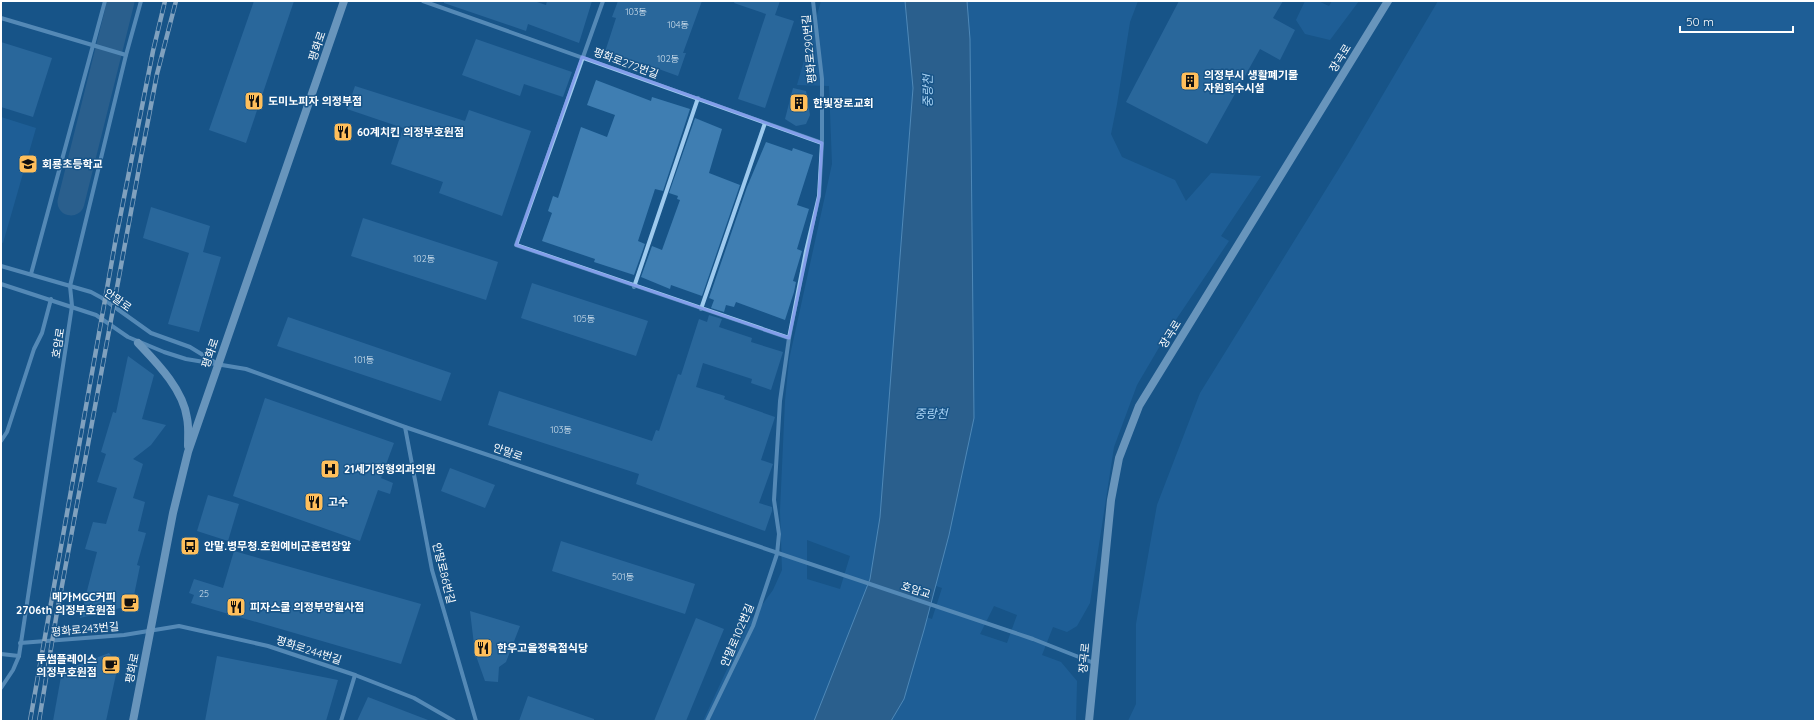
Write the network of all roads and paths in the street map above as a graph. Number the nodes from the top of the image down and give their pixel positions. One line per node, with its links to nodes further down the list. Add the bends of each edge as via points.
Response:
1 (105, 1): 9 (street)
2 (141, 1): 10 (street, 호암로)
3 (344, 1): 25 (main road, 평화로)
4 (423, 1): 11 (street, 평화로272번길)
5 (603, 1): 11 (street)
6 (813, 1): 14 (street, 평화로290번길, via 822,79)
7 (1388, 1): 35 (main road, 장곡로, via 1139,406 1119,458 1111,500)
8 (1, 18): 9 (street)
9 (93, 45): 10 (street); 16 (street)
10 (126, 55): 18 (street, 호암로)
11 (582, 57): 12 (street, 평화로272번길); 19 (street, via 516,245)
12 (698, 98): 13 (street, 평화로272번길); 19 (street)
13 (765, 123): 14 (street, 평화로272번길); 22 (street)
14 (822, 143): 23 (street, 평화로290번길, via 819,196)
15 (1, 266): 16 (street, 안말로)
16 (31, 274): 18 (street, 안말로)
17 (1, 284): 20 (street, 안말로)
18 (70, 286): 21 (street, 호암로); 25 (street, 안말로, via 91,292 151,333 190,347)
19 (634, 287): 22 (street)
20 (51, 299): 21 (street, 안말로); 27 (street, via 42,333 34,348 7,432)
21 (72, 306): 24 (street, 안말로, via 96,315); 32 (street, 호암로)
22 (701, 309): 23 (street)
23 (789, 338): 29 (street, 안말로102번길, via 777,427 774,500 779,534)
24 (138, 343): 25 (street, 안말로, via 186,358); 28 (main road, via 154,360 183,403 188,418)
25 (218, 364): 26 (street, 안말로, via 246,369); 28 (main road, 평화로)
26 (405, 427): 29 (street, 안말로); 41 (street, 안말로86번길, via 432,570)
27 (1, 441)
28 (188, 452): 31 (main road, 평화로, via 173,513)
29 (777, 554): 30 (street, 안말로); 42 (street, 안말로102번길, via 753,626)
30 (793, 559): 35 (street, 호암교, via 1033,639)
31 (151, 631): 32 (street, 평화로243번길); 36 (street, 평화로244번길, via 180,626 268,646); 38 (main road, 평화로)
32 (20, 643): 34 (street, 호암로)
33 (1, 654): 34 (street)
34 (19, 656): 37 (street, 호암로)
35 (1094, 663): 43 (main road, 장곡로)
36 (355, 675): 39 (street); 40 (street, 평화로244번길, via 414,698)
37 (1, 688)
38 (133, 721)
39 (341, 721)
40 (454, 721)
41 (476, 721)
42 (707, 721)
43 (1089, 721)

